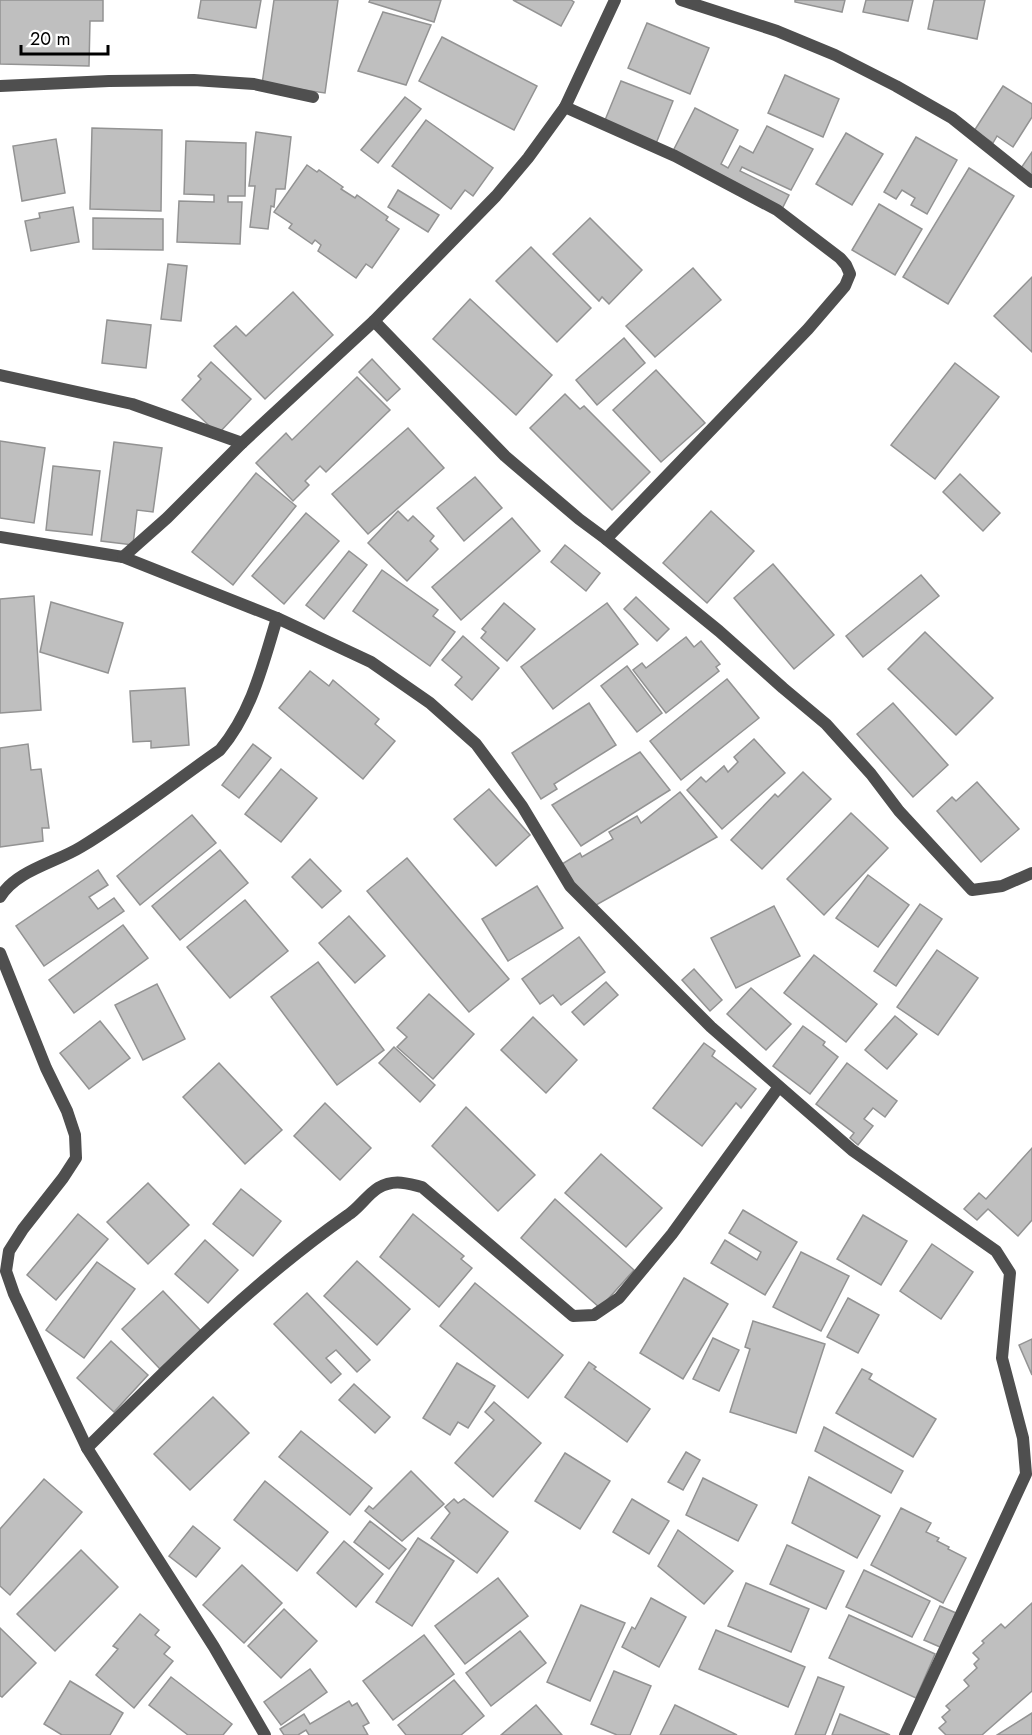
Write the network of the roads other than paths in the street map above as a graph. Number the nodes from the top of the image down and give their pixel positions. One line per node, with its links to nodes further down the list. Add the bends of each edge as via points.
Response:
1 (615, 0): 5 (street)
2 (681, 0): 6 (street, via 777,31 896,86 952,118)
3 (0, 86): 4 (street, via 194,80 254,84)
4 (313, 97)
5 (566, 107): 7 (street, via 496,196); 11 (street, via 675,156 777,210 840,258 850,274 845,286 808,330)
6 (1032, 182)
7 (374, 321): 9 (street); 11 (street, via 505,456)
8 (0, 375): 9 (street, via 132,404)
9 (242, 442): 12 (street)
10 (0, 537): 12 (street)
11 (606, 539): 14 (street, via 826,724 972,890 1002,886)
12 (123, 557): 13 (street)
13 (277, 618): 15 (street, via 252,697 234,733 220,750 80,848 7,886); 17 (street, via 371,662 430,703 476,744 522,806 570,886)
14 (1032, 873)
15 (0, 897)
16 (0, 953): 18 (street, via 67,1111 75,1135 76,1158 9,1251 6,1271)
17 (778, 1088): 18 (street, via 672,1234 619,1298 594,1315 573,1316 422,1187 399,1181 378,1188 281,1264 209,1328); 20 (street, via 852,1150 996,1251 1010,1273 1002,1358 1023,1438 1026,1474)
18 (87, 1448): 19 (street, via 214,1647)
19 (265, 1735)
20 (905, 1735)

